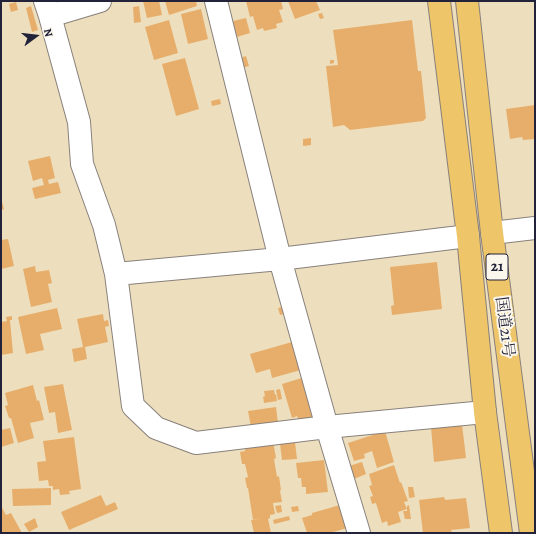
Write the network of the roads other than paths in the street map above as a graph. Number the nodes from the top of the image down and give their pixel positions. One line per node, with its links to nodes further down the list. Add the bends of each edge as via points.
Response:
1 (100, 1): 5 (street)
2 (216, 1): 9 (street)
3 (439, 1): 8 (highway, 国道21号 / 21)
4 (467, 1): 7 (highway, 国道21号 / 21)
5 (47, 8): 10 (street, via 79,122 82,164 104,225)
6 (535, 228): 7 (street)
7 (492, 232): 15 (highway, 国道21号 / 21)
8 (468, 236): 9 (street); 11 (highway, 国道21号 / 21)
9 (280, 259): 10 (street); 12 (street)
10 (116, 274): 12 (street, via 133,406 156,428 196,443)
11 (485, 412): 12 (street); 14 (highway, 国道21号 / 21)
12 (328, 427): 13 (street)
13 (360, 533)
14 (501, 533)
15 (531, 533)

